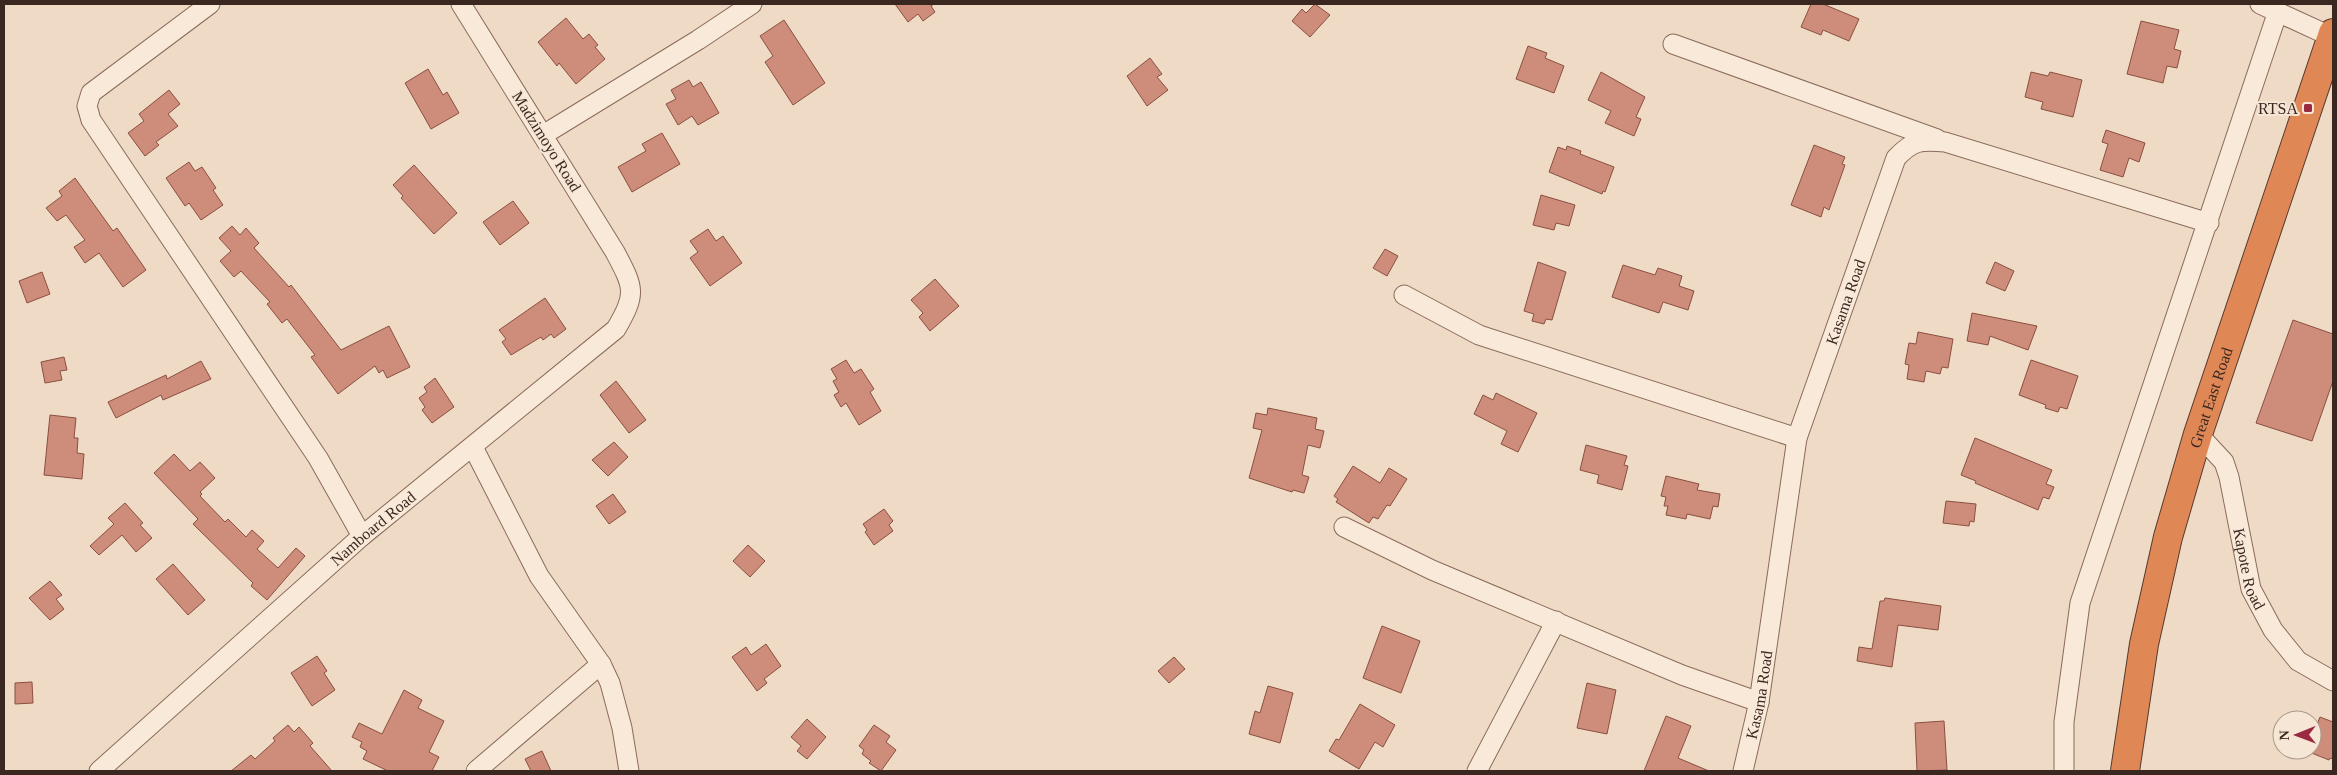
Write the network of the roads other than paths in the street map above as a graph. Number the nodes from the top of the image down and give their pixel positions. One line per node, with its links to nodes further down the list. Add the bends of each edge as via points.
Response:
1 (210, 4): 17 (street, via 91,93 87,106 113,153 318,458)
2 (461, 4): 8 (street, Madzimoyo Road)
3 (752, 4): 8 (street)
4 (2260, 4): 5 (street)
5 (2278, 11): 6 (street); 10 (street)
6 (2332, 35): 13 (highway, Great East Road)
7 (1673, 44): 9 (street)
8 (543, 135): 11 (street, Madzimoyo Road)
9 (1945, 142): 10 (street, Kasama Road); 14 (street, Kasama Road, via 1925,140 1909,145 1896,158)
10 (2209, 223): 27 (street, via 2080,603 2064,722)
11 (630, 280): 15 (street, Namboard Road, via 632,294 629,307 616,329)
12 (1404, 295): 14 (street, via 1479,335)
13 (2198, 434): 20 (street, Kapote Road, via 2224,462 2251,589 2273,630 2298,661); 28 (highway, Great East Road, via 2168,537 2144,644)
14 (1796, 438): 21 (street, Kasama Road)
15 (473, 447): 17 (street, Namboard Road); 19 (street, via 539,576)
16 (1344, 527): 18 (street, via 1432,570)
17 (362, 536): 22 (street, Namboard Road)
18 (1556, 621): 21 (street, via 1682,675); 25 (street)
19 (601, 664): 23 (street); 24 (street, via 610,683 622,728)
20 (2333, 681)
21 (1759, 702): 26 (street, Kasama Road)
22 (99, 771)
23 (476, 771)
24 (629, 771)
25 (1478, 771)
26 (1742, 771)
27 (2064, 771)
28 (2125, 771)

